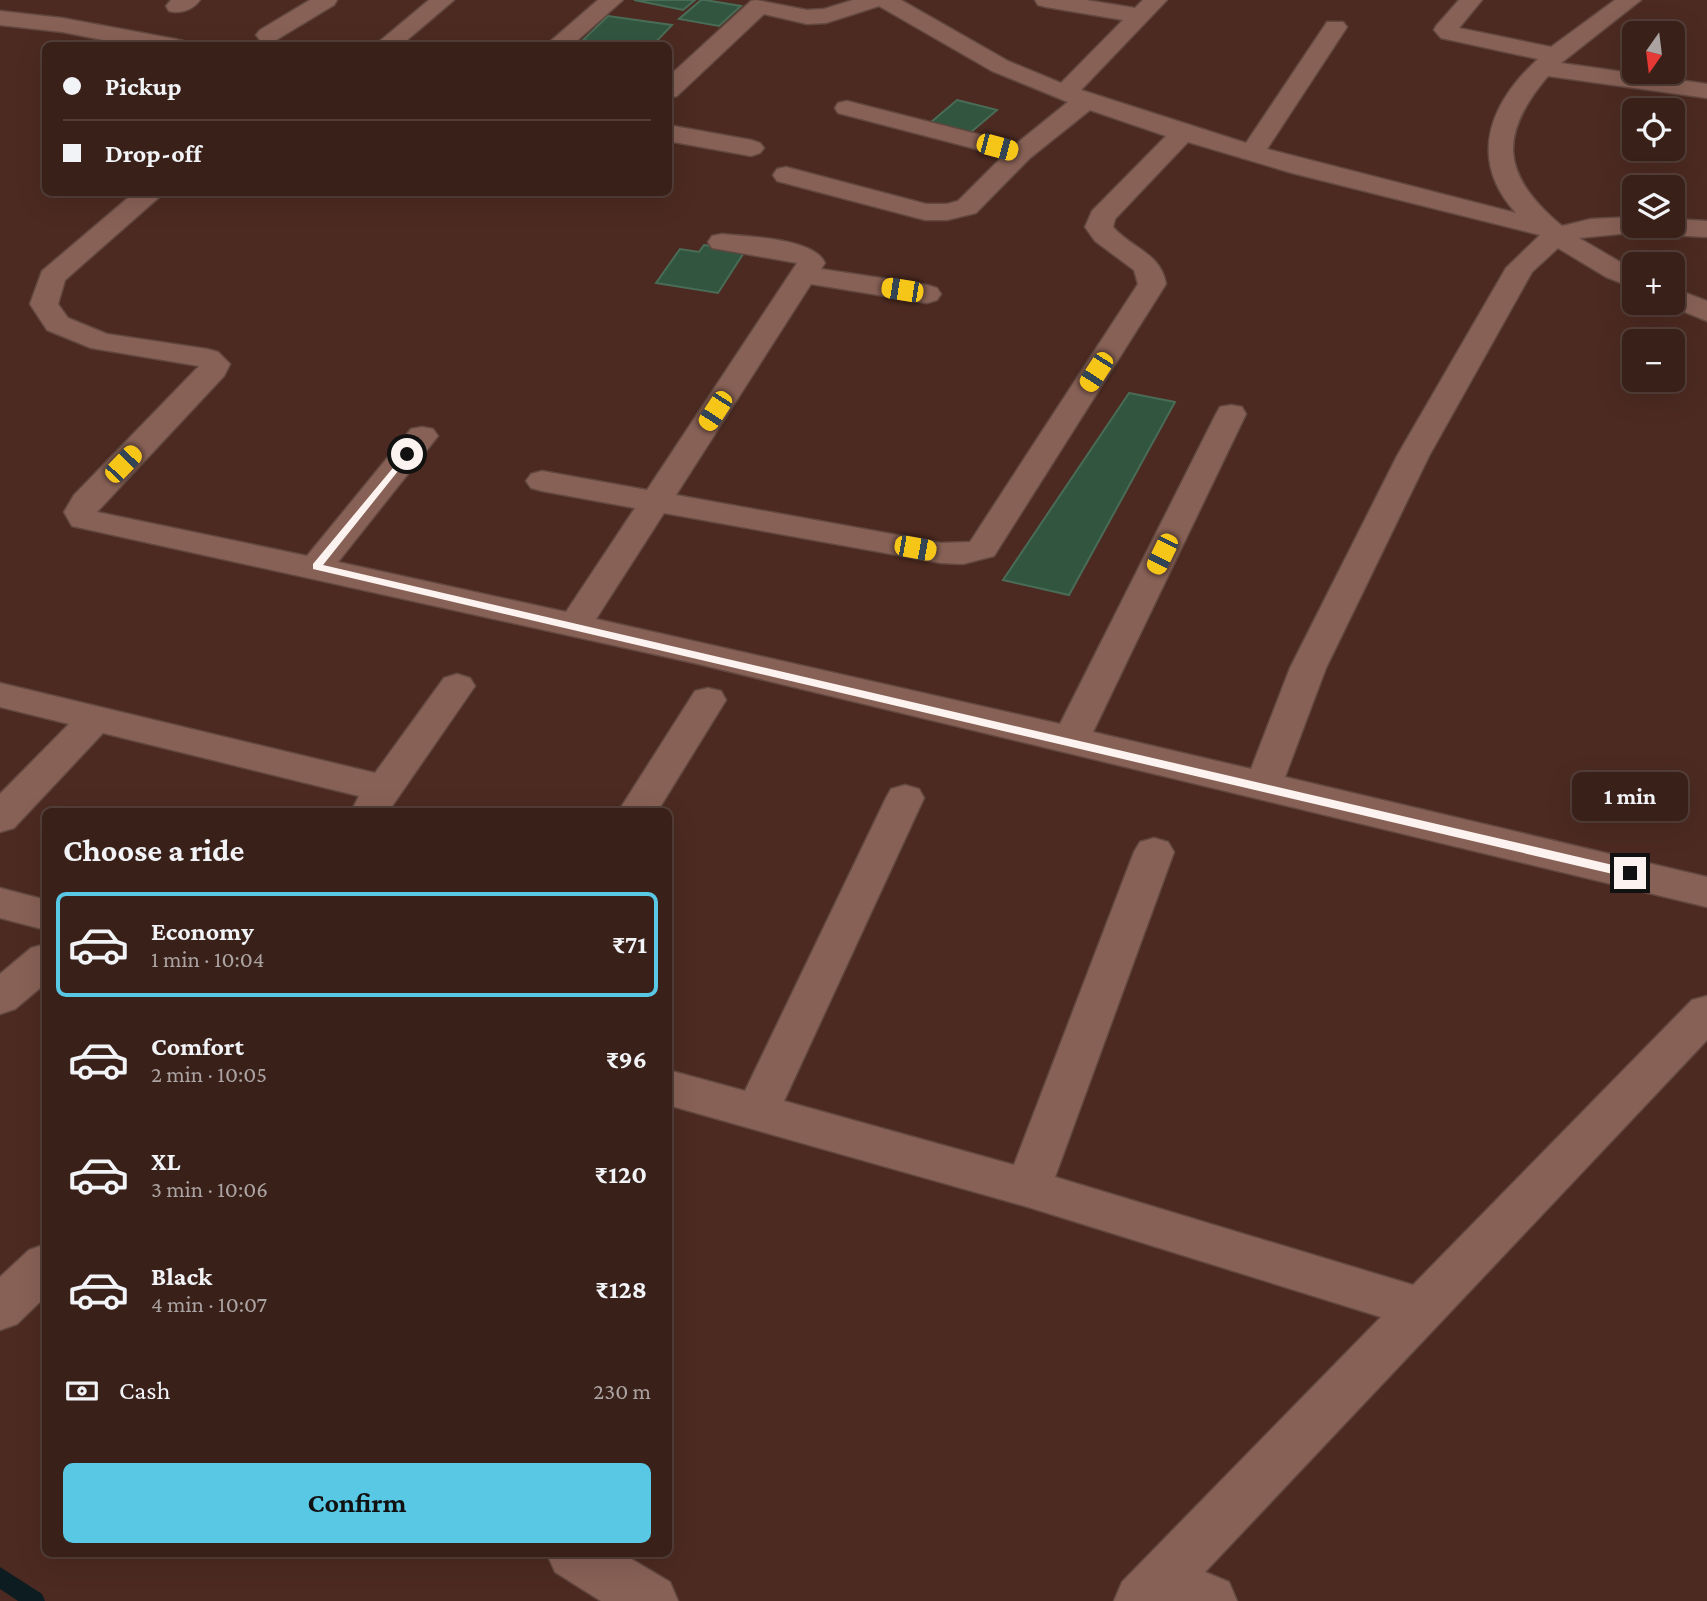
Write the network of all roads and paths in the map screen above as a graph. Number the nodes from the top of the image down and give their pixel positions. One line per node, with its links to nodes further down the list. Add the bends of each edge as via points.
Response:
1 (326, 0): 14 (street)
2 (443, 0): 16 (street)
3 (612, 0): 17 (street)
4 (735, 0): 10 (street)
5 (876, 0): 10 (street, via 826,16 807,17)
6 (884, 0): 21 (street, via 1000,65)
7 (1046, 0): 11 (street)
8 (1471, 0): 18 (street, via 1448,26 1449,33)
9 (1630, 0): 18 (street)
10 (759, 6): 19 (street)
11 (1148, 8): 21 (street)
12 (0, 18): 15 (street)
13 (1335, 27): 27 (street)
14 (268, 35)
15 (153, 42)
16 (390, 42)
17 (561, 42)
18 (1549, 61): 20 (street); 31 (street, via 1523,89 1501,134 1501,163 1514,191)
19 (672, 87)
20 (1707, 91)
21 (1075, 97): 23 (street); 26 (street)
22 (847, 108): 26 (street)
23 (1183, 133): 27 (street); 41 (street, via 1102,218 1099,227 1104,236 1146,264 1152,271 1152,284 982,549 941,553)
24 (672, 134): 25 (street)
25 (751, 148)
26 (1021, 153): 28 (street, via 967,207 947,212 925,212)
27 (1252, 153): 31 (street)
28 (786, 175)
29 (147, 196): 42 (street, via 52,277 44,304 57,324 101,342 207,358 215,364 79,512 84,519)
30 (1707, 229): 31 (street, via 1591,227)
31 (1553, 232): 33 (street); 49 (street, via 1520,268 1413,456 1308,668)
32 (722, 242): 34 (street, via 800,253 811,263)
33 (1622, 274)
34 (805, 275): 35 (street); 41 (street)
35 (927, 294)
36 (1685, 302): 37 (street)
37 (1707, 312)
38 (1231, 414): 48 (street)
39 (422, 436): 42 (street)
40 (542, 481): 41 (street)
41 (656, 501): 43 (street)
42 (316, 567): 43 (street)
43 (574, 626): 48 (street)
44 (457, 686): 51 (street)
45 (0, 695): 47 (street)
46 (708, 700): 52 (street)
47 (95, 719): 51 (street); 53 (street)
48 (1070, 741): 49 (street)
49 (1262, 786): 55 (street)
50 (905, 798): 62 (street)
51 (376, 800)
52 (640, 808)
53 (0, 818)
54 (1154, 852): 63 (street)
55 (1707, 892)
56 (0, 903): 57 (street)
57 (42, 914)
58 (42, 962): 59 (street)
59 (0, 998)
60 (1707, 1012): 66 (street)
61 (672, 1088): 62 (street)
62 (757, 1112): 63 (street)
63 (1027, 1188): 66 (street)
64 (42, 1268): 65 (street)
65 (0, 1309)
66 (1423, 1309): 68 (street)
67 (579, 1557): 69 (street)
68 (1152, 1590): 70 (street)
69 (651, 1601)
70 (1210, 1601)

